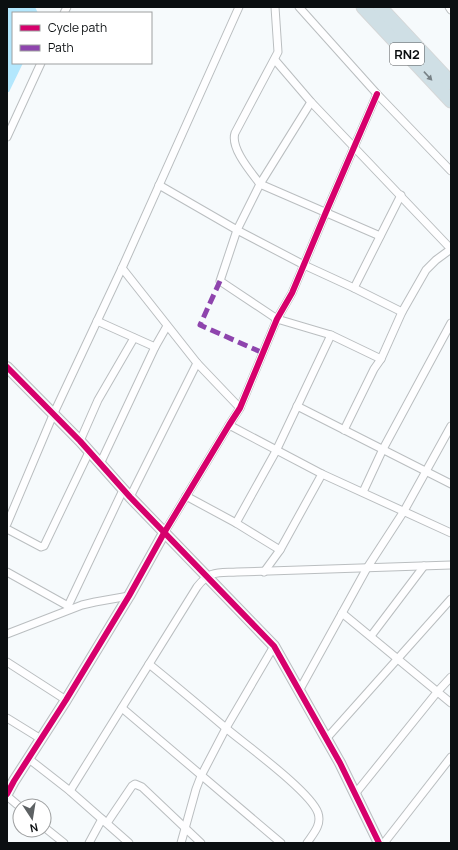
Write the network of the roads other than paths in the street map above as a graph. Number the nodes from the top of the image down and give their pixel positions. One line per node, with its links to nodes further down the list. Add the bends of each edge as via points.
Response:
1 (239, 7): 18 (street)
2 (275, 7): 8 (street, via 278,52)
3 (299, 7): 11 (street)
4 (363, 7): 12 (highway, RN2, one-way to 12)
5 (449, 7): 7 (street)
6 (387, 10): 10 (highway, RN2)
7 (451, 10)
8 (275, 60): 13 (street); 17 (street, via 234,136 236,148)
9 (41, 64): 14 (street)
10 (451, 83)
11 (377, 94): 15 (street); 16 (street)
12 (451, 101)
13 (311, 102): 15 (street); 17 (street)
14 (7, 138)
15 (354, 146): 19 (street); 20 (street)
16 (451, 172)
17 (260, 184): 20 (street); 21 (street)
18 (159, 185): 21 (street); 25 (street)
19 (401, 195): 22 (street); 23 (street)
20 (326, 212): 22 (street); 24 (street)
21 (237, 230): 24 (street); 28 (street, via 220,281)
22 (380, 236): 26 (street)
23 (451, 249): 27 (street, via 426,270)
24 (304, 265): 26 (street); 28 (street)
25 (122, 268): 29 (street); 31 (street)
26 (354, 288): 27 (street)
27 (402, 312): 35 (street)
28 (277, 319): 32 (street); 39 (street)
29 (96, 321): 33 (street); 40 (street)
30 (451, 323): 45 (street)
31 (167, 326): 34 (street); 36 (street)
32 (331, 335): 35 (street); 38 (street)
33 (134, 338): 34 (street); 44 (street, via 98,400)
34 (155, 347): 48 (street)
35 (381, 359): 43 (street)
36 (197, 363): 39 (street); 55 (street)
37 (7, 367): 40 (street)
38 (297, 406): 43 (street); 46 (street)
39 (240, 408): 41 (street)
40 (53, 415): 44 (street); 58 (street)
41 (229, 425): 46 (street); 54 (street)
42 (451, 426): 49 (street)
43 (344, 430): 45 (street)
44 (80, 441): 47 (street)
45 (383, 449): 49 (street); 53 (street)
46 (276, 451): 50 (street); 57 (street)
47 (89, 452): 48 (street); 59 (street, via 44,546 41,547)
48 (100, 464): 52 (street)
49 (426, 471): 51 (street); 56 (street)
50 (322, 474): 53 (street); 62 (street)
51 (451, 484)
52 (123, 490): 55 (street); 71 (street)
53 (363, 492): 56 (street)
54 (186, 496): 57 (street); 60 (street)
55 (130, 497): 60 (street)
56 (404, 511): 61 (street); 65 (street)
57 (236, 523): 62 (street)
58 (7, 524)
59 (7, 529)
60 (164, 533): 68 (street); 69 (street)
61 (451, 533)
62 (280, 550): 67 (street)
63 (451, 565): 64 (street)
64 (424, 566): 65 (street); 74 (street)
65 (368, 568): 67 (street); 72 (street)
66 (7, 572): 71 (street)
67 (264, 572): 68 (street)
68 (207, 576): 75 (street); 78 (street, via 197,587)
69 (129, 596): 71 (street); 82 (street)
70 (451, 599): 76 (street)
71 (69, 607): 73 (street)
72 (342, 612): 74 (street); 80 (street)
73 (7, 634)
74 (371, 636): 76 (street)
75 (274, 646): 80 (street); 86 (street)
76 (398, 658): 81 (street); 88 (street)
77 (7, 662): 82 (street)
78 (150, 664): 84 (street); 86 (street)
79 (451, 677): 81 (street)
80 (299, 690): 88 (street)
81 (438, 692): 83 (street); 94 (street)
82 (66, 700): 87 (street)
83 (451, 703)
84 (122, 708): 91 (street); 93 (street)
85 (7, 718): 87 (street)
86 (226, 728): 91 (street); 105 (street, via 274,767 314,805 318,813 318,826)
87 (41, 739): 90 (street)
88 (326, 739): 94 (street)
89 (451, 757): 107 (street)
90 (29, 760): 92 (street); 93 (street)
91 (201, 776): 97 (street); 104 (street)
92 (10, 779): 95 (street)
93 (70, 791): 96 (street)
94 (355, 794): 106 (street)
95 (7, 795)
96 (104, 821): 97 (street, via 135,784); 100 (street); 101 (street)
97 (186, 829): 102 (street); 103 (street)
98 (52, 833): 99 (street)
99 (64, 843)
100 (89, 843)
101 (130, 843)
102 (181, 843)
103 (201, 843)
104 (281, 843)
105 (307, 843)
106 (379, 843)
107 (384, 843)

